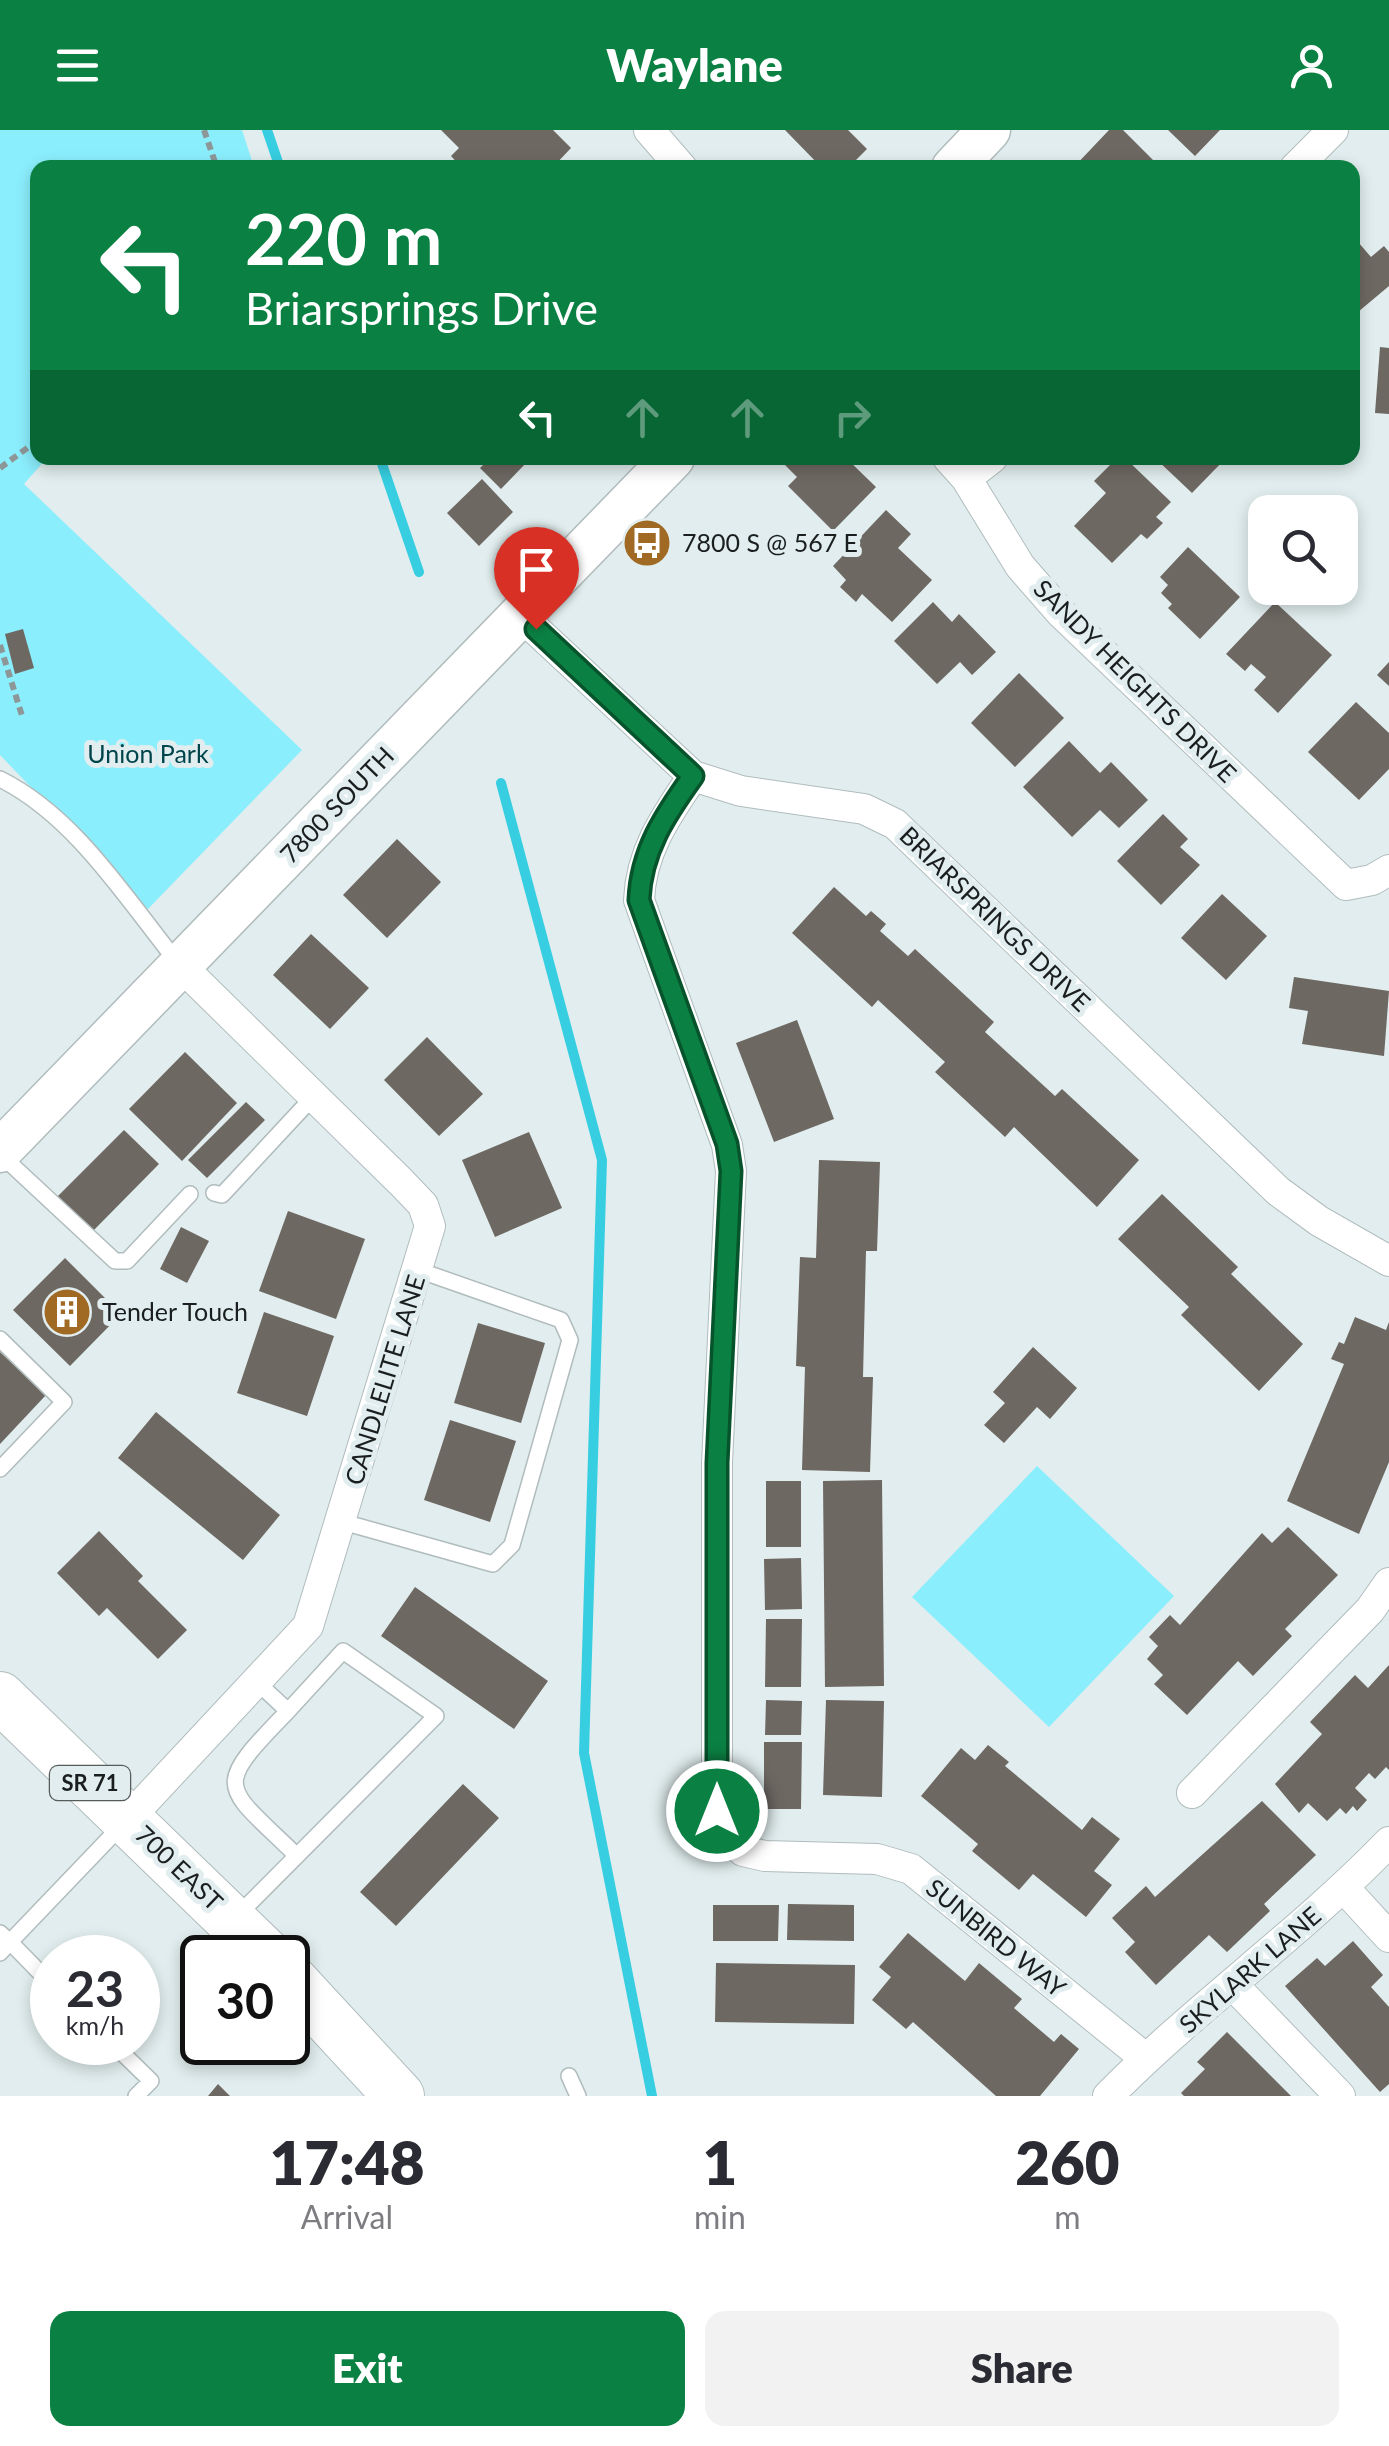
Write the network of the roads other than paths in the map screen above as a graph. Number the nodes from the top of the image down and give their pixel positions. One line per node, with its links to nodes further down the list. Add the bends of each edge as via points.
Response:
1 (649, 130): 4 (street)
2 (989, 130): 5 (main road)
3 (1333, 130): 6 (street)
4 (675, 160)
5 (961, 160)
6 (1303, 160)
7 (666, 465): 9 (main road, 7800 SOUTH)
8 (957, 468): 12 (street, SANDY HEIGHTS DRIVE, via 1020,566 1061,613 1346,884)
9 (520, 615): 10 (street, BRIARSPRINGS DRIVE); 13 (main road, 7800 SOUTH)
10 (693, 776): 18 (street, BRIARSPRINGS DRIVE, via 741,791 864,809 895,824 1278,1191); 39 (street, SUNBIRD WAY, via 659,825 640,874 639,900 731,1171 717,1463 717,1811 727,1836 743,1851 877,1859 911,1869)
11 (0, 779): 13 (lane, via 26,792 92,856)
12 (1389, 870)
13 (181, 966): 14 (street, CANDLELITE LANE); 15 (main road, 7800 SOUTH)
14 (314, 1096): 16 (lane, via 222,1194); 19 (street, CANDLELITE LANE, via 423,1206 430,1226)
15 (8, 1138): 17 (lane, via 115,1261 127,1260)
16 (214, 1193)
17 (190, 1194)
18 (1389, 1262)
19 (418, 1270): 22 (street, CANDLELITE LANE); 22 (lane, via 560,1320 570,1340 512,1545 493,1564)
20 (0, 1339): 21 (lane, via 64,1402)
21 (0, 1470)
22 (344, 1522): 24 (street, CANDLELITE LANE, via 308,1626)
23 (1389, 1583): 27 (street)
24 (259, 1684): 26 (lane); 28 (street, CANDLELITE LANE)
25 (0, 1696): 28 (main road, 700 EAST / SR 71)
26 (288, 1711): 30 (lane, via 240,1761 233,1781 240,1800); 30 (lane, via 343,1651 436,1716)
27 (1192, 1793)
28 (128, 1820): 32 (main road, 700 EAST / SR 71); 35 (lane)
29 (1389, 1842): 31 (street, SKYLARK LANE)
30 (297, 1856): 32 (lane)
31 (1344, 1888): 34 (street); 37 (street, SKYLARK LANE)
32 (233, 1920): 33 (main road, 700 EAST / SR 71)
33 (248, 1935)
34 (1389, 1937)
35 (3, 1943): 36 (lane)
36 (30, 1966)
37 (1234, 1986): 39 (street, SKYLARK LANE); 46 (street)
38 (310, 2000): 43 (main road)
39 (1146, 2058): 45 (street, SKYLARK LANE)
40 (134, 2065): 42 (lane, via 150,2081)
41 (569, 2076): 44 (lane)
42 (136, 2096)
43 (398, 2096)
44 (578, 2096)
45 (1108, 2096)
46 (1340, 2096)

